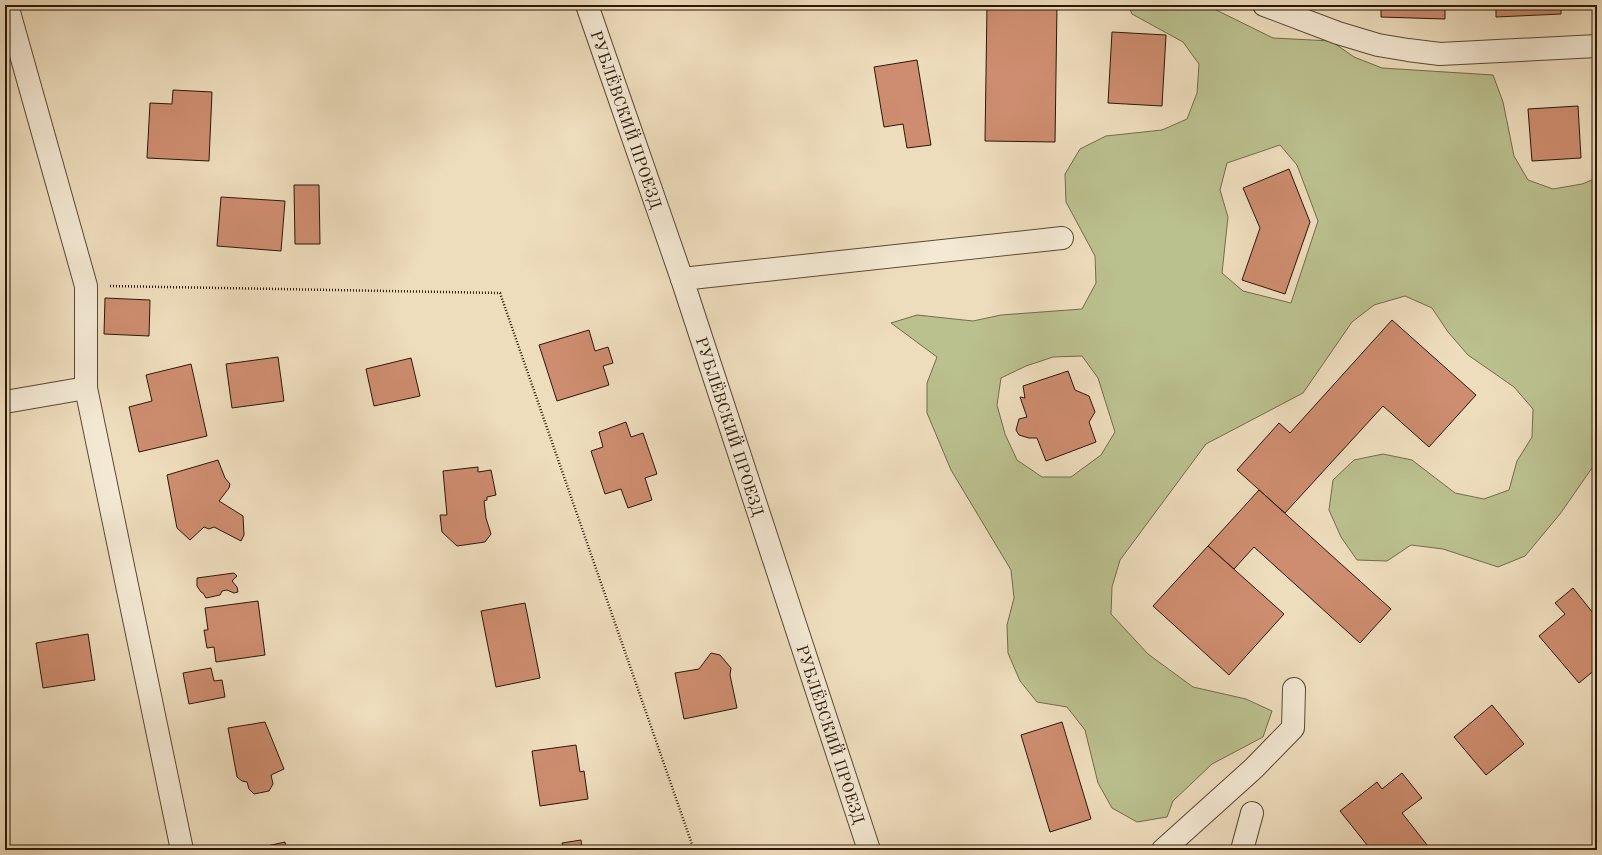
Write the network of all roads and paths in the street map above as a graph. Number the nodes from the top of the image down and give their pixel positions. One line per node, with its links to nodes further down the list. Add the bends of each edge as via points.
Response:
1 (7, 5): 7 (street)
2 (588, 5): 6 (street, РУБЛЁВСКИЙ ПРОЕЗД)
3 (1264, 5): 4 (street, via 1338,33 1378,45 1414,51 1440,54)
4 (1597, 46)
5 (1062, 238): 6 (street)
6 (682, 280): 14 (street, РУБЛЁВСКИЙ ПРОЕЗД)
7 (86, 286): 8 (street); 13 (path, via 500,294)
8 (86, 388): 9 (street); 12 (street)
9 (5, 402)
10 (1294, 689): 15 (street, via 1293,728 1254,768)
11 (1252, 813): 16 (street)
12 (182, 850)
13 (694, 850)
14 (869, 850)
15 (1163, 850)
16 (1242, 850)

